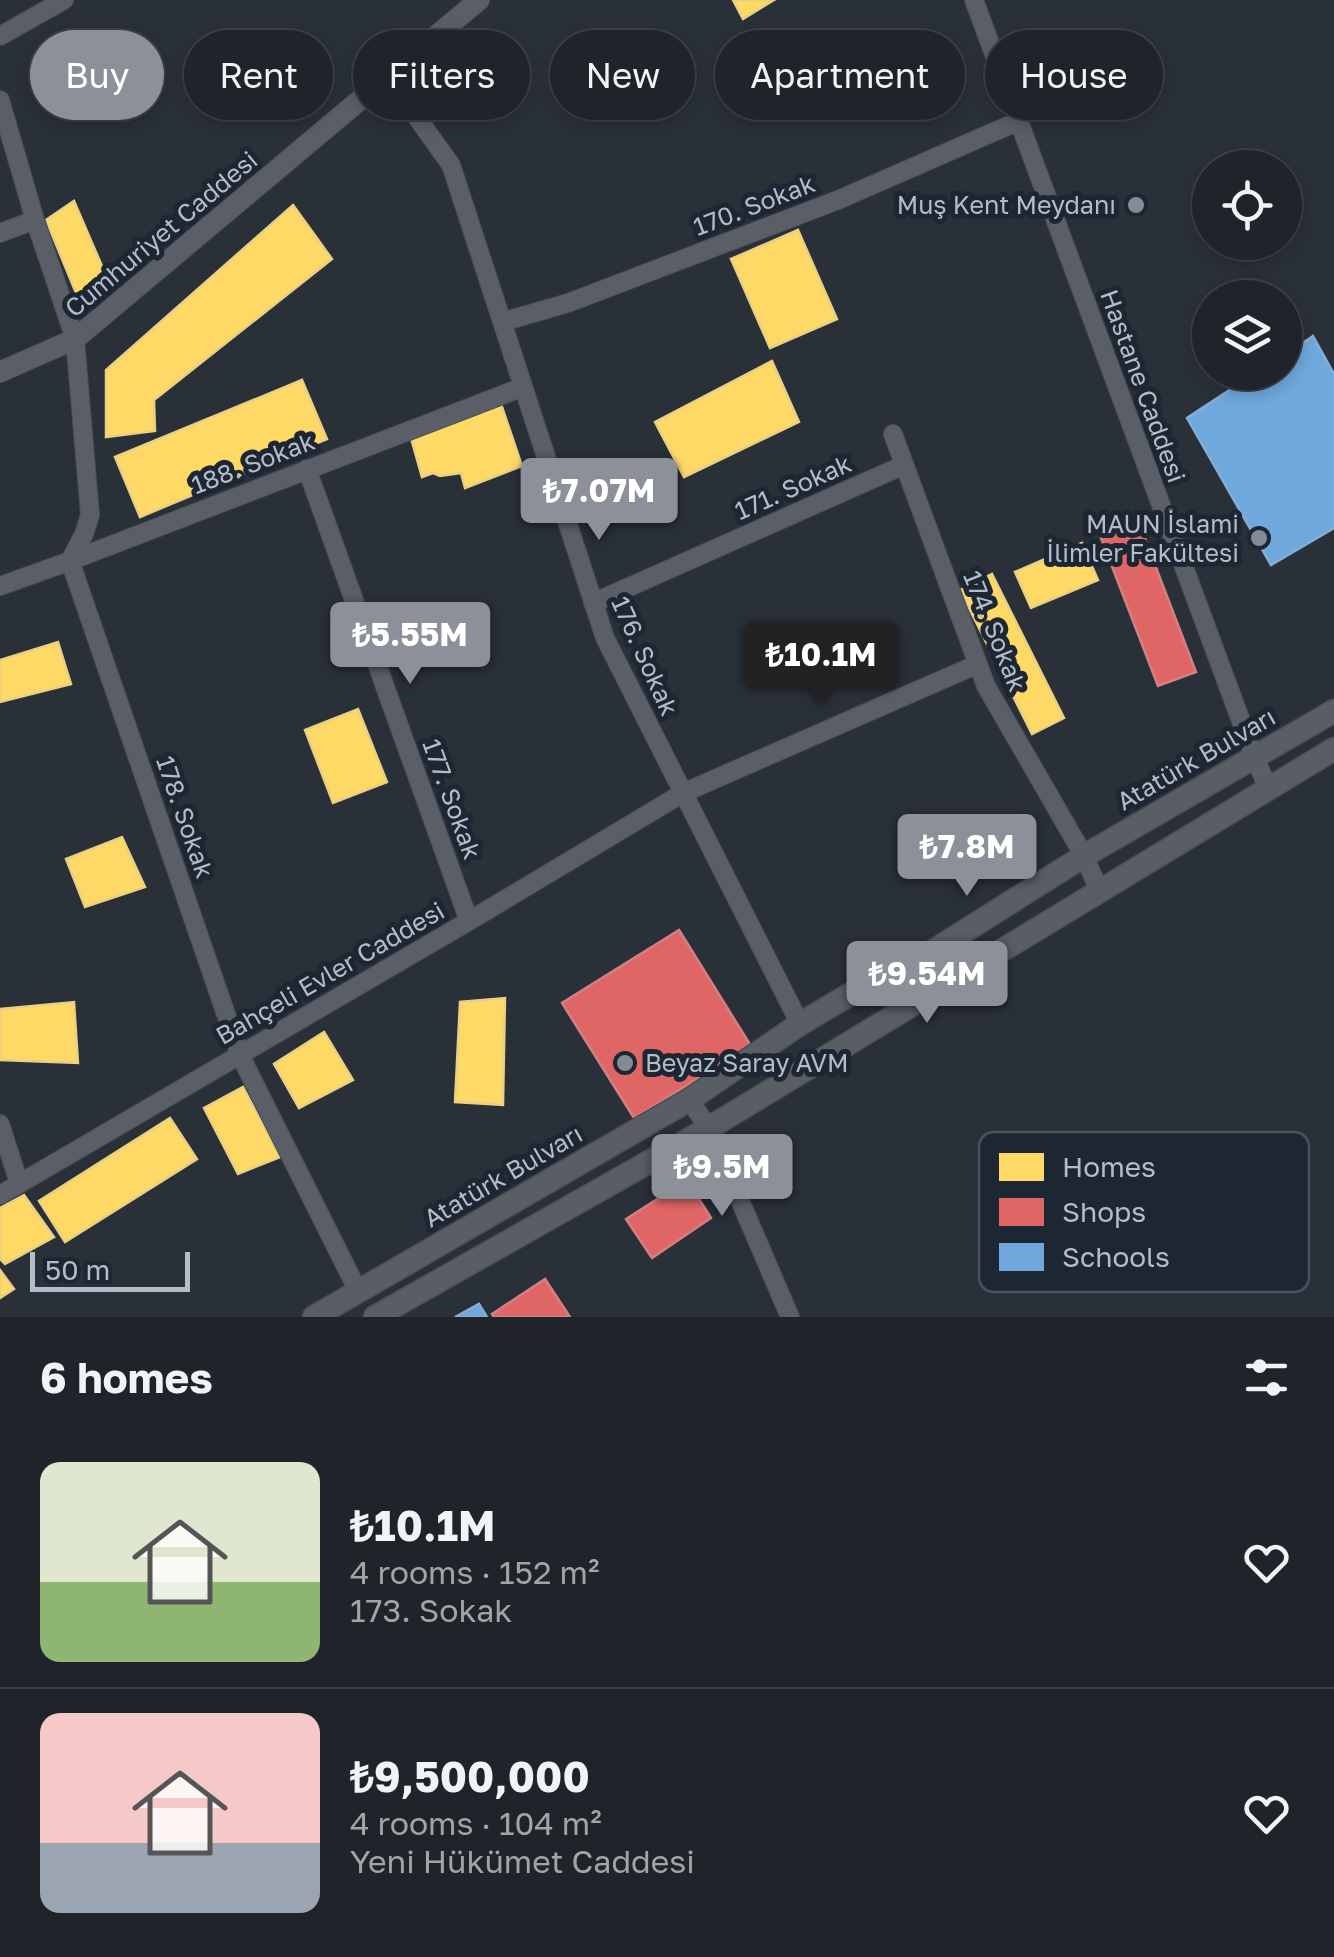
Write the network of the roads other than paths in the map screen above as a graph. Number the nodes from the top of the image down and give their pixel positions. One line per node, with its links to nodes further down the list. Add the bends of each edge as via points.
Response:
1 (64, 0): 5 (street)
2 (480, 0): 4 (street, Cumhuriyet Caddesi)
3 (974, 0): 9 (street, Hastane Caddesi)
4 (444, 30)
5 (0, 36)
6 (0, 100): 10 (street)
7 (353, 106): 13 (street, Cumhuriyet Caddesi)
8 (419, 120): 12 (street, 176. Sokak, via 451,165)
9 (1019, 122): 12 (street, 170. Sokak, via 838,200); 25 (street, Hastane Caddesi)
10 (35, 220): 11 (street); 13 (street)
11 (0, 233)
12 (502, 322): 15 (street, 176. Sokak)
13 (75, 339): 14 (street, Cumhuriyet Caddesi); 19 (street, via 90,515)
14 (0, 372)
15 (523, 387): 18 (street, 188. Sokak); 21 (street, 176. Sokak)
16 (892, 434): 17 (street, 174. Sokak)
17 (904, 465): 21 (street, 171. Sokak); 22 (street, 174. Sokak)
18 (307, 469): 19 (street, 188. Sokak); 30 (street, 177. Sokak)
19 (70, 562): 20 (street, 188. Sokak); 32 (street, 178. Sokak)
20 (0, 586)
21 (593, 603): 27 (street, 176. Sokak, via 604,638)
22 (978, 664): 27 (street, Bahçeli Evler Caddesi); 28 (street, 174. Sokak)
23 (1334, 711): 25 (main road, Atatürk Bulvarı)
24 (1334, 750): 26 (main road)
25 (1254, 756): 26 (street, Hastane Caddesi); 28 (main road, Atatürk Bulvarı)
26 (1268, 788): 29 (main road)
27 (683, 793): 30 (street, Bahçeli Evler Caddesi); 31 (street, 176. Sokak)
28 (1084, 856): 29 (street, 174. Sokak); 31 (main road, Atatürk Bulvarı, via 884,982)
29 (1099, 890): 35 (main road)
30 (469, 921): 32 (street, Bahçeli Evler Caddesi)
31 (800, 1024): 33 (main road, Atatürk Bulvarı)
32 (240, 1054): 36 (street, Bahçeli Evler Caddesi); 38 (street, 178. Sokak)
33 (689, 1100): 35 (street); 38 (main road, Atatürk Bulvarı)
34 (0, 1124): 36 (street)
35 (710, 1128): 39 (street); 41 (main road)
36 (19, 1182): 37 (street, Bahçeli Evler Caddesi)
37 (0, 1194)
38 (358, 1291): 40 (main road, Atatürk Bulvarı)
39 (782, 1314)
40 (314, 1317)
41 (375, 1317)

